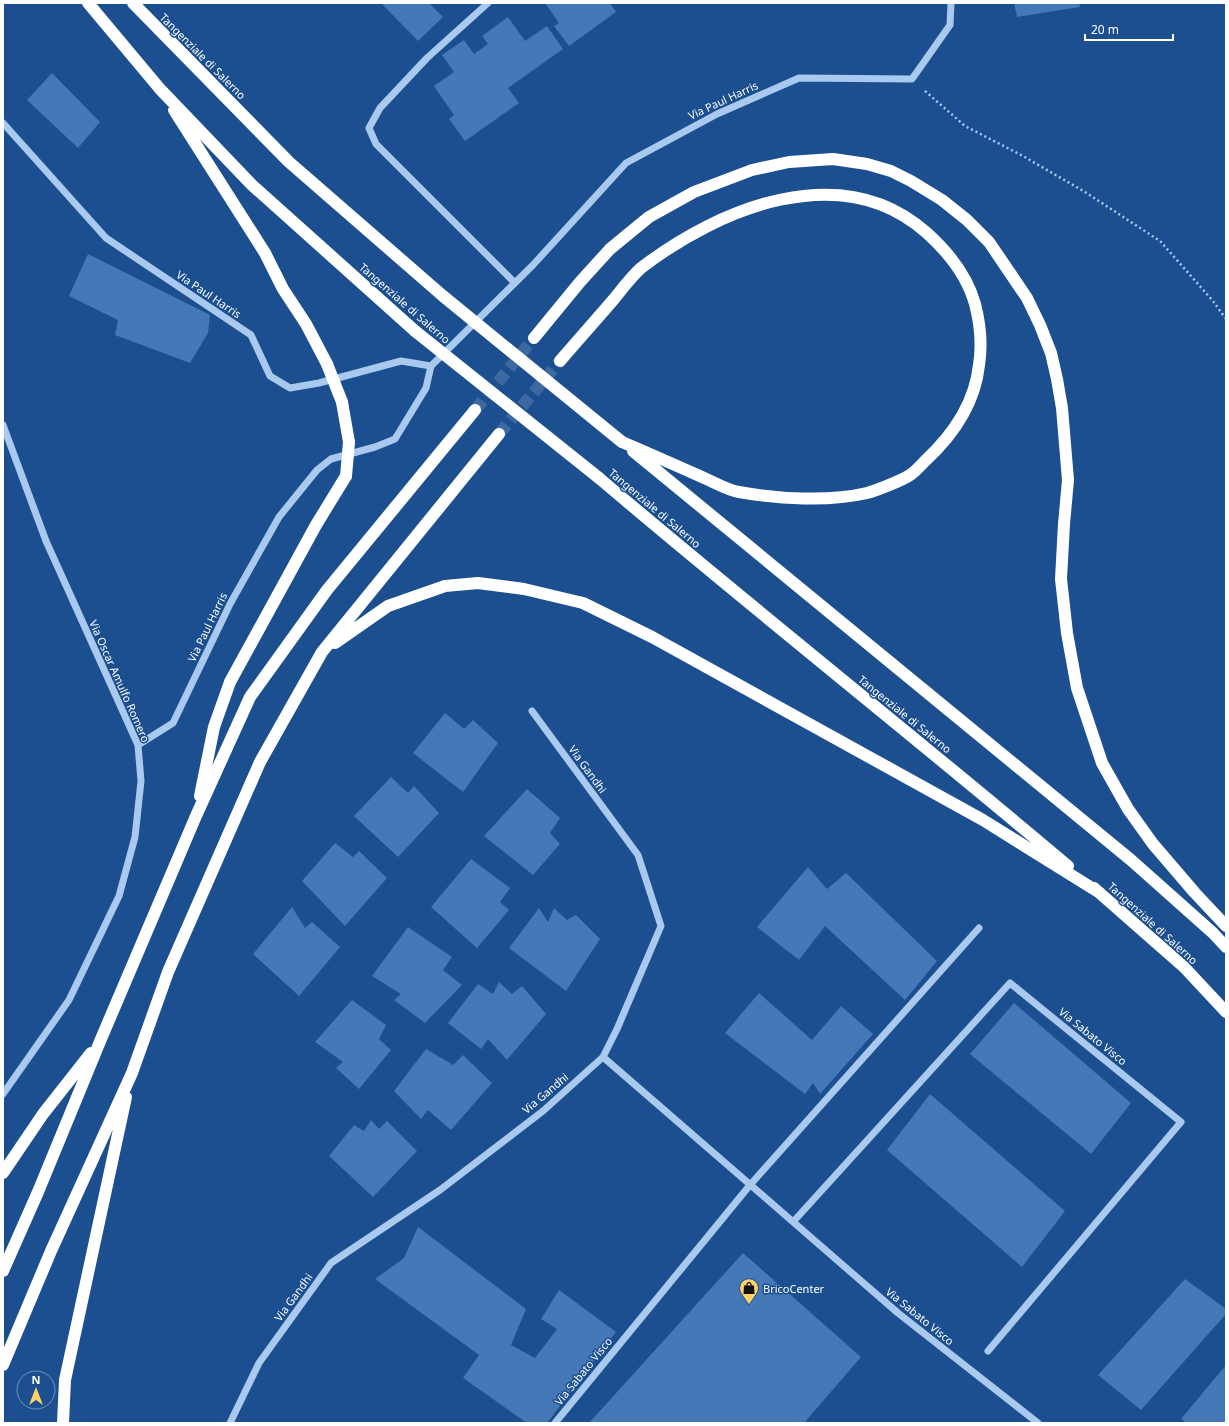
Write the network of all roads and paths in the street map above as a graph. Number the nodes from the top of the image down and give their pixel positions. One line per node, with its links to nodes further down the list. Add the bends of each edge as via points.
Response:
1 (88, 3): 6 (highway, Tangenziale di Salerno)
2 (133, 3): 16 (highway, Tangenziale di Salerno, bridge, via 289,162 443,296)
3 (488, 3): 8 (street, via 426,58 380,108 369,128 376,144)
4 (951, 3): 5 (street, via 950,25)
5 (912, 79): 8 (street, Via Paul Harris, via 799,78 717,114 626,162); 9 (path, via 965,126 1086,192 1160,241)
6 (160, 89): 20 (highway, bridge, via 265,253 283,289 306,324 327,364 342,402 349,442 346,476 316,525 230,682 214,727); 21 (highway, Tangenziale di Salerno, bridge, via 252,185 415,331 599,478)
7 (3, 123): 12 (street, Via Paul Harris, via 106,238 251,335 270,376 290,388 401,361)
8 (515, 283): 12 (street, Via Paul Harris)
9 (1226, 319)
10 (534, 338): 22 (highway, via 610,249 649,217 694,192 752,170 789,162 833,159 867,164 891,171 911,181 942,200 967,220 989,242 1026,298 1040,325 1053,360 1062,408 1068,480 1061,579 1067,633 1077,688 1102,763 1128,809 1153,844)
11 (560, 361): 16 (highway, via 639,270 689,235 741,211 788,198 835,194 862,198 897,211 920,226 942,246 960,270 975,303 979,333 979,366 972,394 959,421 940,446 909,476 868,493 828,498 777,497 736,492)
12 (431, 366): 19 (street, Via Paul Harris, via 426,388 395,439 331,459 317,470 279,518 230,604 173,723)
13 (475, 410): 20 (highway, via 327,590 250,697)
14 (3, 425): 19 (street, Via Oscar Amulfo Romero, via 46,541)
15 (499, 434): 17 (highway)
16 (622, 442): 24 (highway, Tangenziale di Salerno, via 1131,860)
17 (322, 652): 21 (highway, via 388,606 445,586 478,583 524,589 583,603 652,637 983,820); 28 (highway, via 260,762 168,972)
18 (532, 711): 27 (street, Via Gandhi, via 638,855 660,926 618,1029)
19 (138, 745): 29 (street, Via Oscar Amulfo Romero, via 141,781 135,837 120,896 69,1000)
20 (196, 816): 26 (highway)
21 (1100, 893): 25 (highway, Tangenziale di Salerno, via 1184,967)
22 (1226, 926)
23 (979, 928): 31 (street, Via Sabato Visco)
24 (1226, 947)
25 (1226, 1012)
26 (101, 1039): 30 (highway); 33 (highway)
27 (603, 1057): 31 (street, Via Sabato Visco); 37 (street, Via Gandhi, via 543,1110 440,1190 331,1263 259,1363)
28 (132, 1073): 35 (highway, via 51,1251); 36 (highway, via 65,1380)
29 (3, 1094)
30 (3, 1173)
31 (750, 1185): 32 (street, Via Sabato Visco); 38 (street, Via Sabato Visco)
32 (792, 1222): 34 (street, Via Sabato Visco, via 1010,983 1181,1122); 39 (street, Via Sabato Visco, via 898,1313)
33 (3, 1272)
34 (988, 1351)
35 (3, 1365)
36 (62, 1423)
37 (230, 1423)
38 (555, 1423)
39 (1038, 1423)

